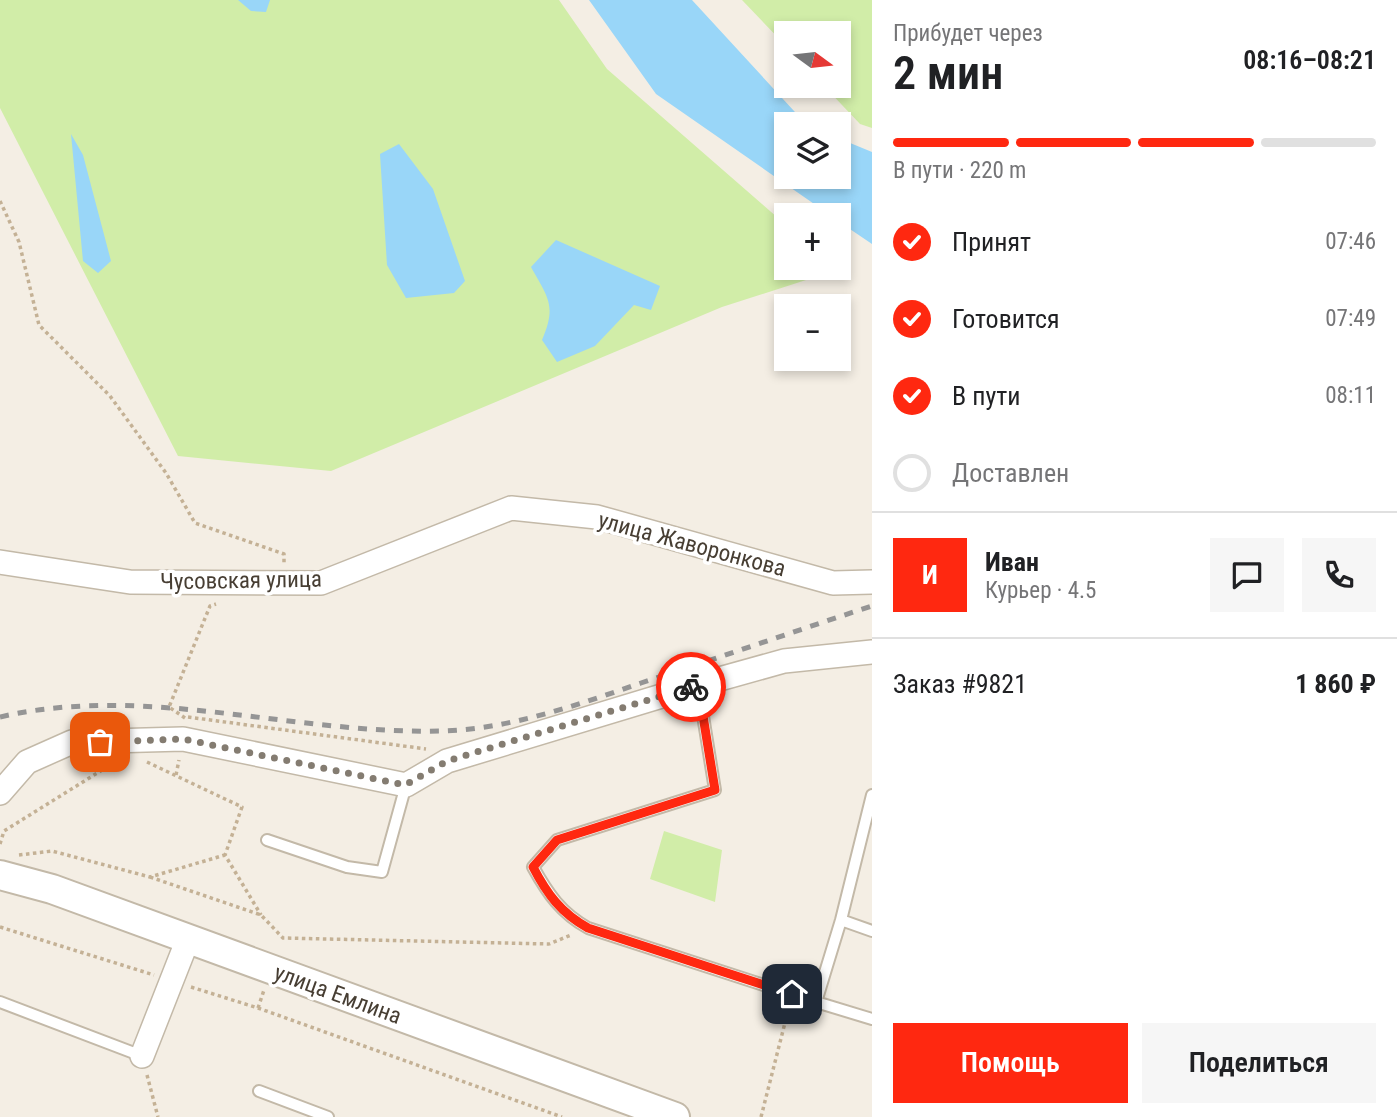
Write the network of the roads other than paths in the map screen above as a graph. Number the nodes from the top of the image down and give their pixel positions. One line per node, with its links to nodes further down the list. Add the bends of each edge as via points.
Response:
1 (511, 508): 2 (street, Чусовская улица, via 321,583 131,582); 3 (street, улица Жаворонкова, via 597,517 833,583)
2 (0, 562)
3 (872, 582)
4 (872, 652): 5 (street, via 784,661)
5 (698, 685): 6 (street, via 447,761); 15 (lane, via 715,790 557,840 533,867 550,897 571,919 588,928)
6 (405, 785): 7 (street, via 184,728 72,742 27,762); 9 (lane, via 382,872 347,867)
7 (0, 793)
8 (872, 795): 11 (lane)
9 (267, 840)
10 (6, 866): 13 (street, улица Емлина, via 52,889)
11 (841, 920): 12 (lane); 15 (lane)
12 (872, 931)
13 (188, 939): 17 (street); 20 (street, улица Емлина)
14 (0, 1002): 17 (lane)
15 (816, 1002): 16 (lane)
16 (872, 1019)
17 (142, 1056)
18 (259, 1091): 19 (lane)
19 (328, 1117)
20 (675, 1117)

